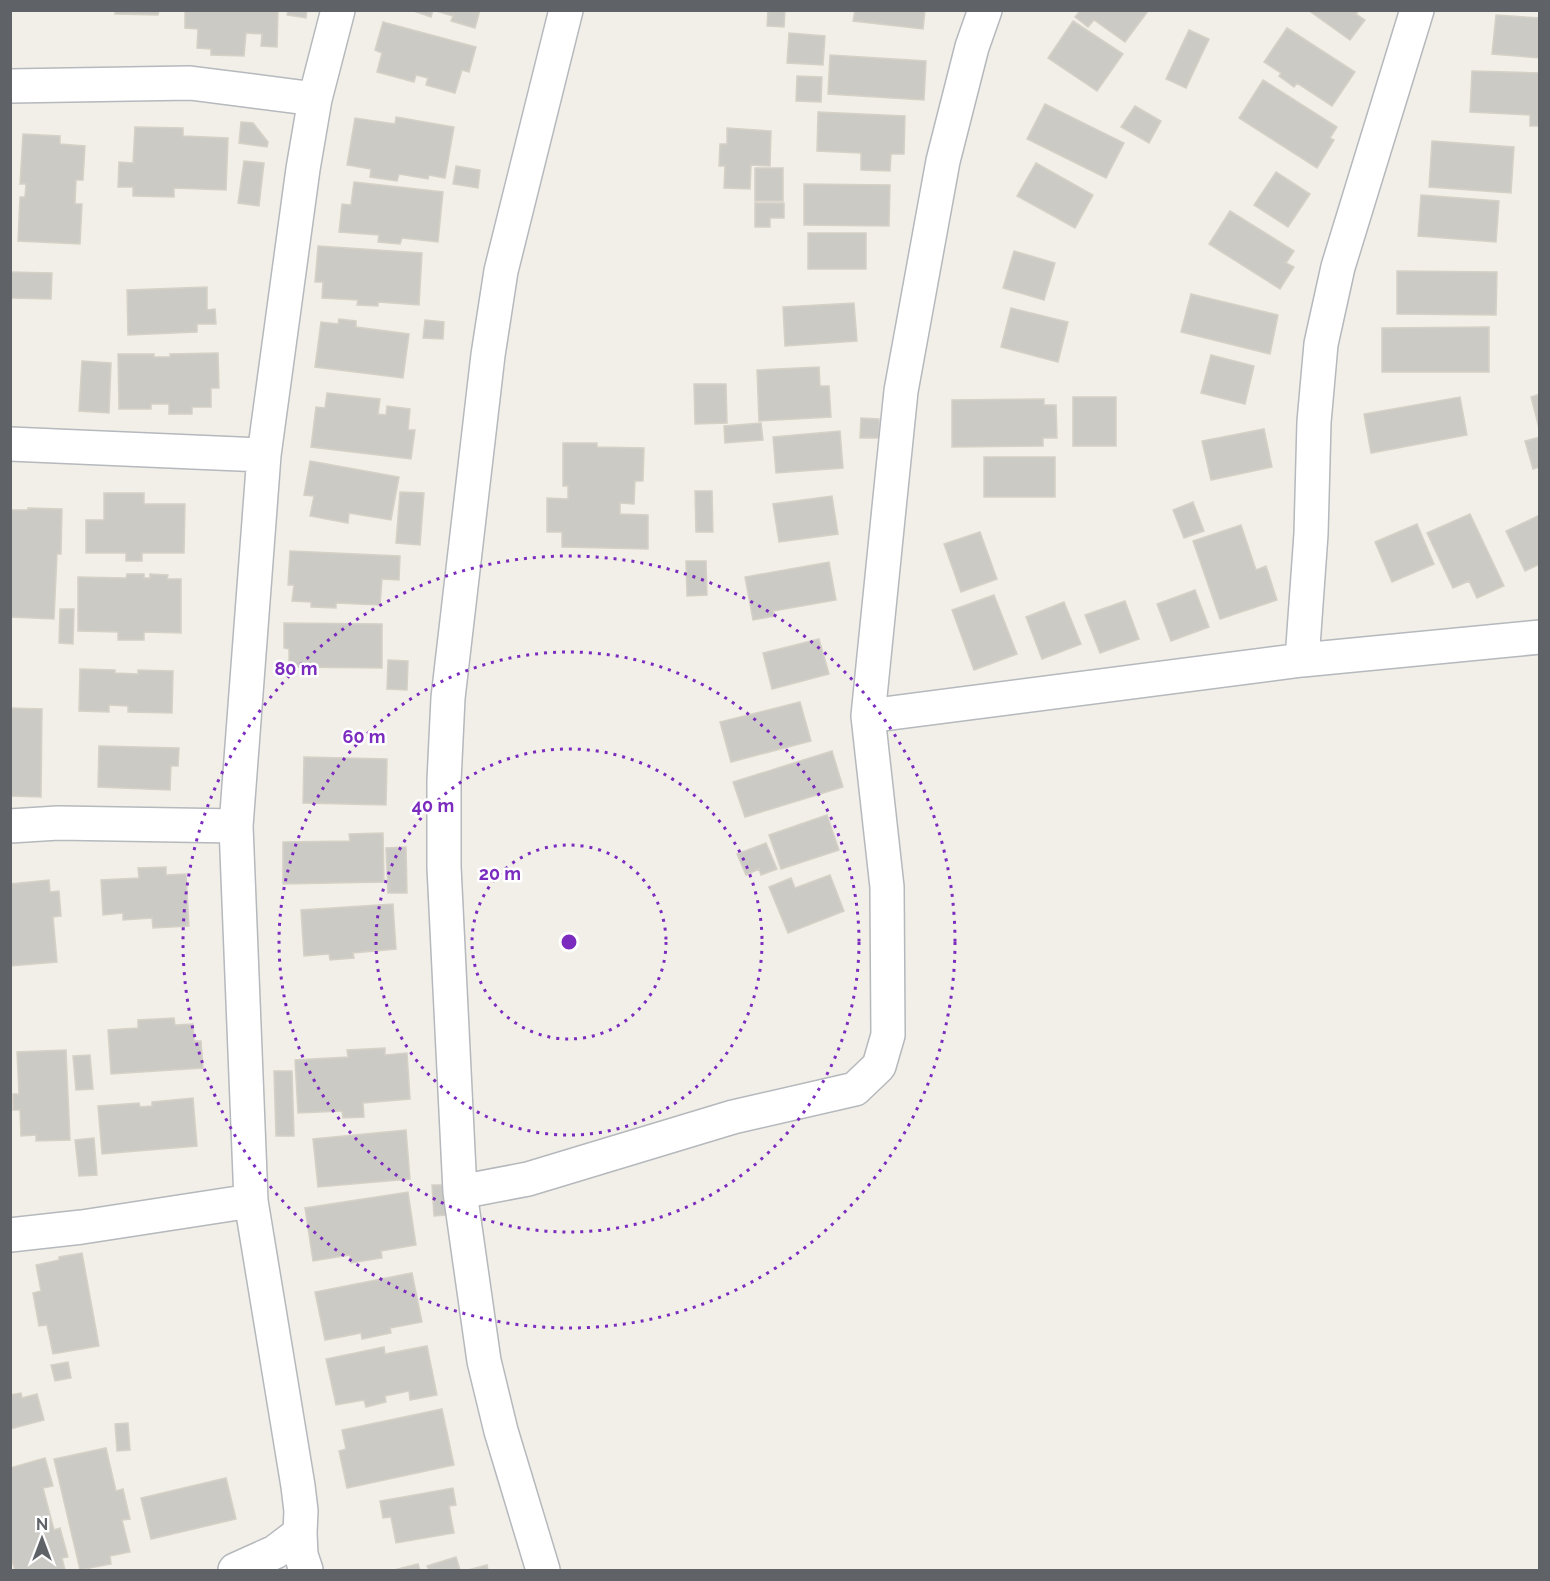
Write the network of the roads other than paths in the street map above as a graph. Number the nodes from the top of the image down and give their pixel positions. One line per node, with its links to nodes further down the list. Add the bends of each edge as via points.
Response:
1 (338, 10): 6 (street)
2 (566, 10): 14 (street, via 501,271 448,698 444,867)
3 (985, 10): 11 (street, via 942,160 901,391)
4 (1417, 10): 10 (street, via 1338,267 1321,344)
5 (10, 86): 6 (street, via 190,82)
6 (315, 99): 8 (street)
7 (10, 444): 8 (street)
8 (264, 455): 13 (street)
9 (1539, 637): 10 (street)
10 (1302, 660): 11 (street)
11 (868, 716): 14 (street, via 887,887 888,1035 879,1066 855,1089 733,1117 528,1179)
12 (10, 826): 13 (street)
13 (236, 826): 15 (street)
14 (460, 1192): 20 (street, via 484,1361 503,1441)
15 (251, 1201): 16 (street); 17 (street, via 298,1486)
16 (10, 1235)
17 (300, 1533): 18 (street, via 275,1552); 19 (street)
18 (235, 1570)
19 (306, 1570)
20 (543, 1570)

